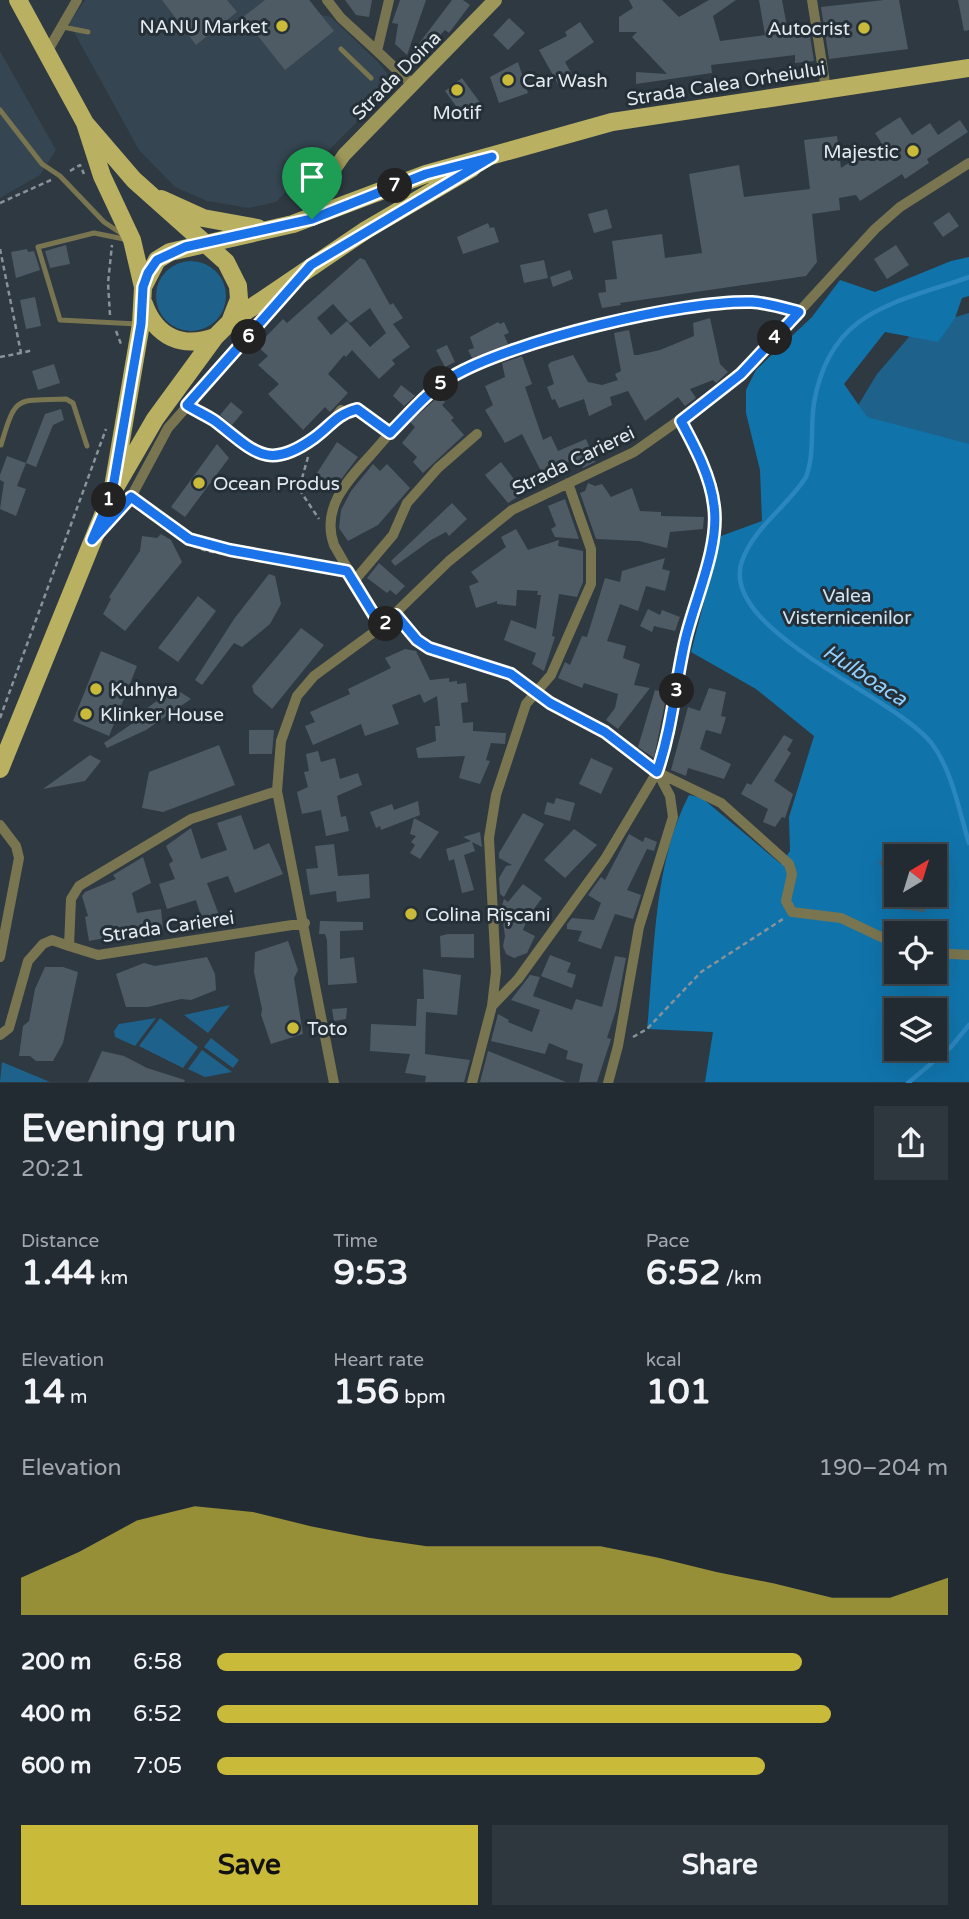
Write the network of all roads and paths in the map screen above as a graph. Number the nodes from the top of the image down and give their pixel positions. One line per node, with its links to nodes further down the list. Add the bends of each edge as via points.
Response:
1 (18, 0): 11 (main road)
2 (77, 0): 7 (street)
3 (327, 0): 10 (street)
4 (389, 0): 10 (street)
5 (495, 0): 14 (main road, Strada Doina)
6 (812, 0): 15 (street)
7 (61, 27): 8 (lane); 11 (street)
8 (88, 32)
9 (341, 50): 13 (lane)
10 (377, 51): 14 (street)
11 (47, 52): 17 (main road)
12 (969, 68): 15 (main road, Strada Calea Orheiului)
13 (370, 78)
14 (413, 85): 24 (main road, Strada Doina, via 334,168)
15 (826, 89): 18 (main road, Strada Calea Orheiului, via 622,120)
16 (0, 110): 21 (lane, via 42,164)
17 (85, 123): 22 (main road); 26 (main road, via 102,176)
18 (492, 157): 24 (main road, Strada Calea Orheiului, via 426,174); 29 (main road, Strada Calea Orheiului)
19 (969, 163): 32 (street, Strada Carierei, via 892,214)
20 (80, 165): 21 (path)
21 (60, 176): 23 (path); 26 (lane, via 104,222)
22 (148, 194): 25 (main road, via 203,218); 27 (main road)
23 (0, 204)
24 (312, 219): 25 (main road, Strada Calea Orheiului)
25 (271, 229): 27 (main road, Strada Calea Orheiului)
26 (132, 240): 30 (main road); 34 (lane, via 94,233 38,247 60,320)
27 (207, 245): 30 (main road, via 170,252 157,260 148,273); 33 (main road, via 226,262 238,286 239,299)
28 (0, 249): 39 (path)
29 (311, 265): 33 (main road, Strada Calea Orheiului); 41 (street)
30 (144, 295): 35 (main road); 36 (main road, via 149,319 159,331 188,343)
31 (107, 301): 34 (path)
32 (799, 312): 43 (street, Strada Carierei, via 741,374); 45 (street, via 753,302 698,306 535,344 455,375 429,393)
33 (230, 322): 36 (main road)
34 (112, 323): 35 (lane); 37 (path)
35 (141, 324): 51 (main road)
36 (215, 337): 51 (main road, via 155,419)
37 (122, 346)
38 (33, 350): 39 (path)
39 (21, 353): 40 (path)
40 (0, 357)
41 (187, 405): 47 (street, via 268,457 287,455); 52 (street, via 164,436)
42 (340, 412): 45 (path, via 363,411); 47 (street)
43 (681, 421): 50 (street, Strada Carierei, via 634,452); 64 (street, via 710,489 714,533)
44 (107, 425): 62 (path)
45 (390, 433): 54 (street, via 337,497)
46 (477, 434): 58 (street, via 407,503 393,535)
47 (314, 438): 54 (path, via 299,489)
48 (1, 445): 49 (lane, via 14,406 22,401 66,399 73,403)
49 (86, 446)
50 (568, 483): 59 (street, Strada Carierei, via 512,510 480,534); 61 (street, via 591,549 591,584 557,663)
51 (112, 493): 55 (main road)
52 (131, 497): 53 (street); 55 (street)
53 (151, 506): 57 (path, via 173,530 208,545)
54 (330, 532): 57 (street)
55 (92, 540): 63 (main road)
56 (185, 543): 57 (path, via 207,551)
57 (343, 573): 58 (street)
58 (354, 581): 60 (street)
59 (396, 615): 60 (street, Strada Carierei); 61 (street, via 429,648 511,674)
60 (382, 628): 65 (street, Strada Carierei, via 328,665 297,696 281,741)
61 (536, 692): 64 (street, via 605,732); 74 (street, via 522,714 490,822 496,972)
62 (0, 718)
63 (0, 769)
64 (657, 772): 69 (street, via 721,803 781,853 792,874 786,901 792,912 841,918); 74 (street, via 605,859 504,998); 76 (street, via 670,796 673,817 639,927)
65 (277, 792): 68 (street, Strada Carierei); 70 (street, via 191,819 79,886 71,899)
66 (0, 825): 73 (street, via 19,858)
67 (774, 922): 76 (path, via 701,972 647,1029)
68 (305, 923): 70 (street, Strada Carierei, via 99,955); 77 (street, Strada Carierei)
69 (884, 938)
70 (69, 946): 75 (street, Strada Carierei, via 52,940 34,951 9,1028)
71 (947, 954): 72 (street)
72 (969, 955)
73 (0, 957)
74 (492, 1006): 78 (street)
75 (0, 1035)
76 (618, 1046): 79 (street)
77 (334, 1083)
78 (472, 1083)
79 (608, 1083)

